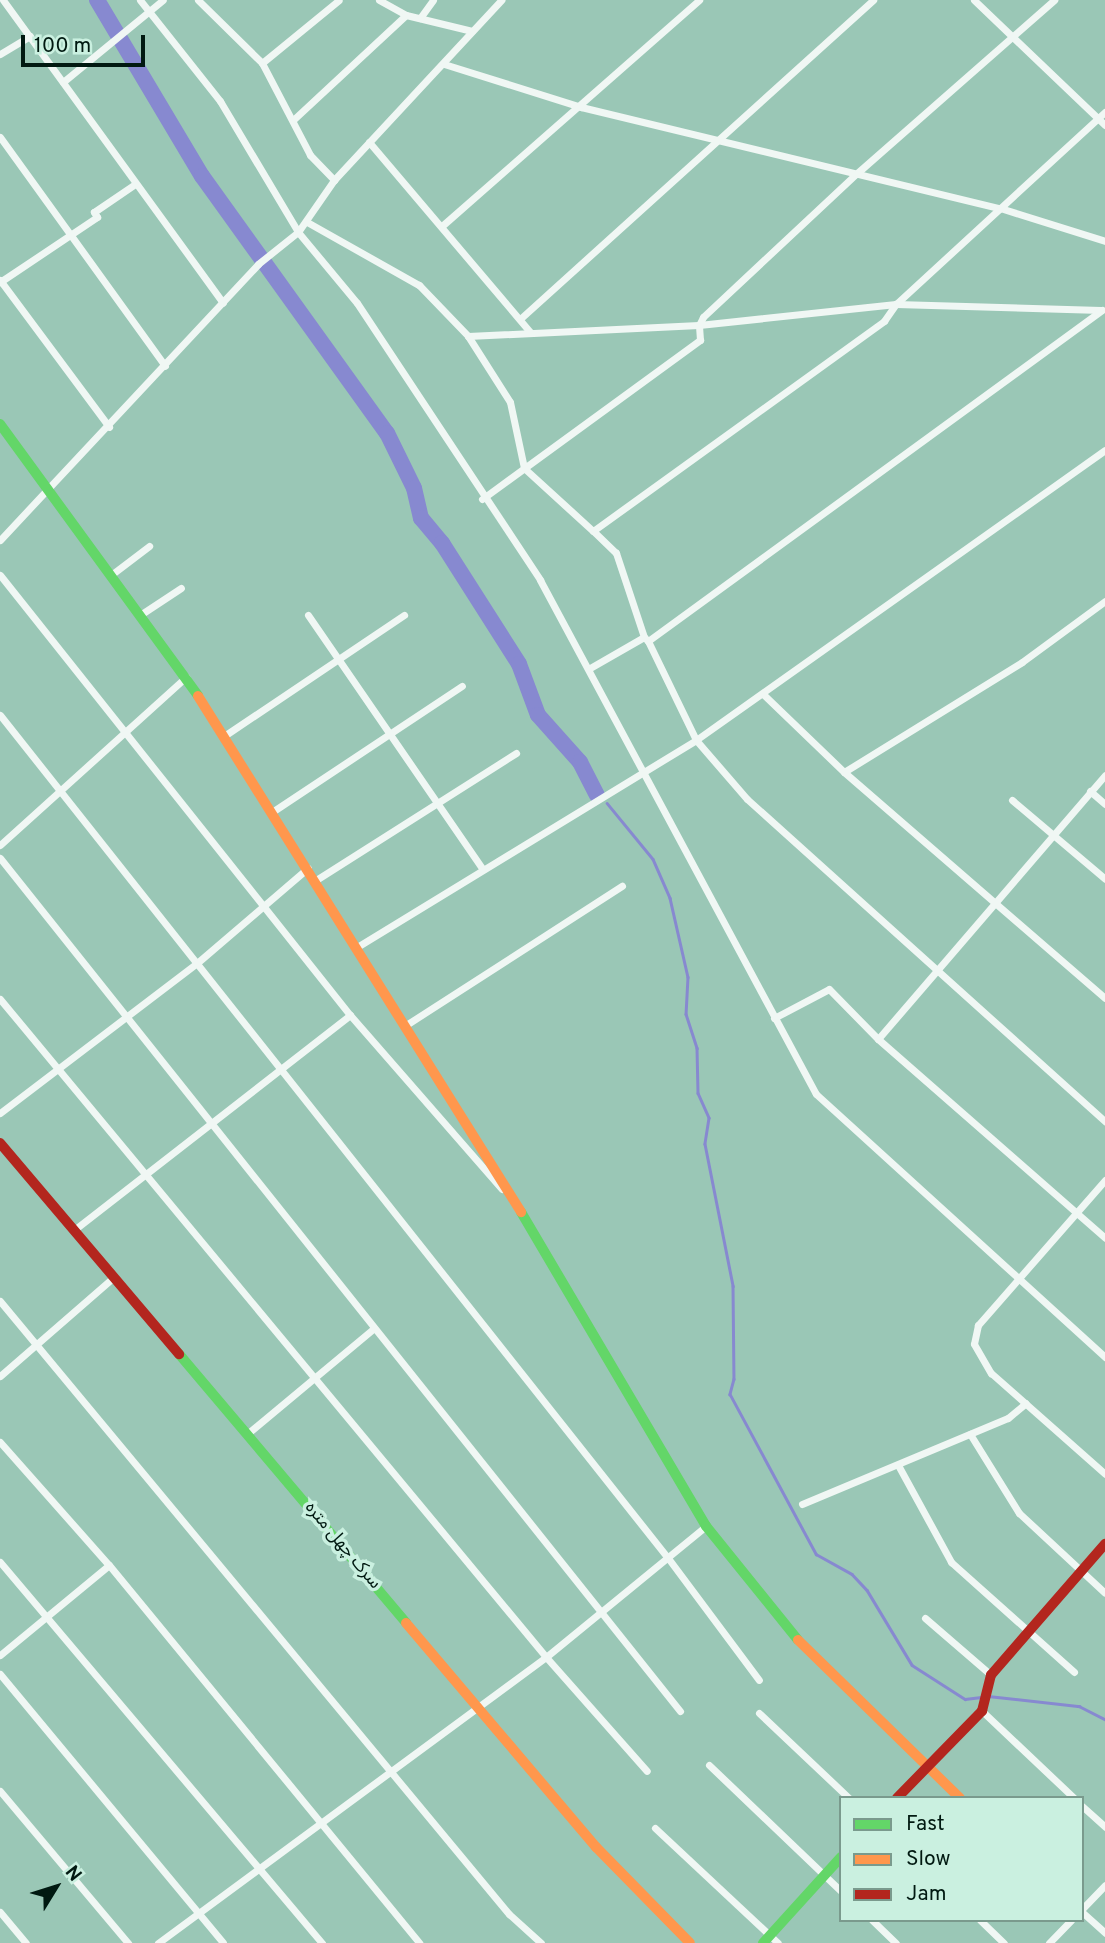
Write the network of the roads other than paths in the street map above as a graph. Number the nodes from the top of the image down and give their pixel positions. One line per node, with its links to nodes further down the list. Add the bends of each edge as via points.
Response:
1 (3, 0): 17 (street)
2 (140, 0): 13 (street)
3 (163, 0): 13 (street)
4 (198, 0): 20 (street)
5 (339, 0): 20 (street)
6 (379, 0): 14 (street)
7 (433, 0): 15 (street)
8 (499, 0): 16 (street)
9 (699, 0): 23 (street)
10 (873, 0): 29 (street)
11 (974, 0): 18 (street)
12 (1054, 0): 18 (street)
13 (151, 14): 22 (street); 37 (street, via 220,101)
14 (406, 15): 15 (street); 26 (street)
15 (420, 18): 16 (street)
16 (472, 31): 21 (street)
17 (30, 36): 19 (street); 22 (street)
18 (1012, 37): 25 (street); 31 (street)
19 (0, 54)
20 (262, 63): 26 (street)
21 (444, 64): 23 (street); 30 (street)
22 (63, 82): 33 (street)
23 (581, 107): 29 (street); 36 (street)
24 (1105, 112): 25 (street)
25 (1098, 118): 27 (street); 34 (street)
26 (293, 120): 32 (street, via 310,155)
27 (1105, 125)
28 (0, 138): 38 (street)
29 (720, 138): 31 (street); 44 (street)
30 (369, 142): 32 (street); 36 (street)
31 (856, 174): 34 (street); 45 (street)
32 (334, 180): 35 (street)
33 (135, 184): 38 (street, via 94,212 97,218); 41 (street)
34 (1000, 208): 39 (street); 42 (street)
35 (307, 222): 37 (street); 47 (street, via 419,285)
36 (443, 225): 44 (street)
37 (298, 232): 41 (street, via 266,256); 54 (street, via 357,303)
38 (70, 237): 40 (street); 48 (street)
39 (1105, 242)
40 (0, 281): 50 (street)
41 (223, 303): 48 (street)
42 (896, 303): 43 (street); 45 (street); 55 (street, via 884,321)
43 (1103, 309): 65 (street)
44 (520, 319): 46 (street)
45 (699, 325): 46 (street); 52 (street, via 700,340)
46 (530, 332): 47 (street)
47 (468, 336): 52 (street, via 510,402)
48 (165, 366): 50 (street)
49 (0, 424): 53 (street)
50 (109, 427): 53 (street)
51 (1105, 450): 70 (street)
52 (524, 468): 54 (street); 55 (street)
53 (48, 488): 56 (street); 59 (street)
54 (482, 499): 67 (street, via 540,580)
55 (593, 531): 65 (street, via 616,553)
56 (0, 540)
57 (149, 546): 59 (street)
58 (0, 575): 72 (street)
59 (111, 575): 62 (street)
60 (181, 588): 62 (street)
61 (1105, 601): 78 (street, via 1022,662)
62 (140, 615): 68 (street)
63 (308, 615): 66 (street)
64 (404, 615): 66 (street)
65 (646, 639): 67 (street); 75 (street)
66 (339, 660): 73 (street); 74 (street)
67 (590, 668): 77 (street)
68 (186, 677): 72 (street); 74 (street)
69 (462, 685): 73 (street)
70 (764, 695): 75 (street); 78 (street)
71 (0, 715): 81 (street)
72 (124, 731): 81 (street); 95 (street)
73 (391, 733): 83 (street); 85 (street)
74 (224, 736): 85 (street)
75 (696, 740): 77 (street); 98 (street, via 747,799)
76 (516, 753): 83 (street)
77 (645, 769): 90 (street, via 593,806); 103 (street)
78 (844, 772): 94 (street)
79 (1105, 775): 80 (street)
80 (1090, 790): 84 (street); 86 (street)
81 (59, 791): 87 (street); 97 (street)
82 (1012, 800): 86 (street)
83 (439, 802): 90 (street); 92 (street)
84 (1105, 804)
85 (272, 812): 89 (street)
86 (1053, 833): 91 (street); 94 (street)
87 (0, 845)
88 (0, 858): 102 (street)
89 (308, 868): 92 (street); 95 (street)
90 (482, 868): 96 (street)
91 (1105, 879)
92 (316, 880): 96 (street)
93 (622, 886): 104 (street)
94 (994, 901): 98 (street); 99 (street)
95 (263, 906): 97 (street); 101 (street)
96 (357, 947): 104 (street)
97 (197, 963): 102 (street); 106 (street)
98 (936, 969): 105 (street); 109 (street)
99 (1105, 998)
100 (0, 999): 107 (street)
101 (350, 1015): 106 (street); 114 (street)
102 (126, 1017): 107 (street); 110 (street)
103 (774, 1018): 105 (street, via 828,989); 119 (street, via 816,1094)
104 (406, 1026): 114 (street)
105 (878, 1039): 115 (street)
106 (279, 1069): 110 (street); 135 (street)
107 (56, 1070): 108 (street); 112 (street)
108 (0, 1113)
109 (1105, 1121)
110 (211, 1122): 112 (street); 121 (street)
111 (0, 1143): 116 (street, سرک چهل متره)
112 (142, 1175): 116 (street); 125 (street)
113 (1105, 1180): 115 (street)
114 (519, 1208): 133 (street)
115 (1076, 1213): 117 (street); 119 (street)
116 (74, 1230): 118 (street, سرک چهل متره)
117 (1105, 1238)
118 (114, 1277): 122 (street); 127 (street, سرک چهل متره)
119 (1018, 1280): 123 (street); 126 (street, via 978,1325 974,1345 991,1373)
120 (0, 1301): 122 (street)
121 (374, 1328): 125 (street); 140 (street)
122 (37, 1345): 124 (street); 157 (street)
123 (1105, 1357)
124 (0, 1376)
125 (313, 1378): 127 (street); 145 (street)
126 (1026, 1403): 128 (street, via 1008,1418); 131 (street)
127 (247, 1434): 151 (street, سرک چهل متره)
128 (970, 1434): 130 (street); 138 (street, via 1019,1513)
129 (0, 1442): 137 (street)
130 (898, 1465): 132 (street); 143 (street, via 951,1562)
131 (1105, 1474)
132 (802, 1504)
133 (706, 1525): 135 (street); 155 (street, via 816,1662)
134 (1105, 1544): 138 (street)
135 (668, 1558): 140 (street); 149 (street)
136 (0, 1562): 141 (street)
137 (109, 1565): 141 (street); 164 (street)
138 (1083, 1570): 139 (street); 143 (street)
139 (1105, 1593)
140 (603, 1613): 145 (street); 152 (street)
141 (47, 1616): 144 (street); 168 (street)
142 (925, 1618): 148 (street)
143 (1028, 1632): 146 (street); 148 (street)
144 (0, 1655)
145 (546, 1657): 151 (street); 156 (street)
146 (1074, 1672)
147 (0, 1674): 174 (street)
148 (991, 1675): 150 (street)
149 (758, 1680)
150 (983, 1701): 155 (street); 162 (street)
151 (479, 1708): 157 (street); 188 (street, سرک چهل متره, via 596,1847)
152 (680, 1711)
153 (759, 1713): 159 (street)
154 (709, 1765): 169 (street)
155 (927, 1767): 160 (street); 161 (street)
156 (647, 1771)
157 (391, 1774): 164 (street); 187 (street, via 509,1914)
158 (0, 1791): 182 (street)
159 (847, 1796)
160 (899, 1796)
161 (958, 1796)
162 (1072, 1796)
163 (1084, 1808): 165 (street)
164 (322, 1823): 168 (street); 186 (street)
165 (1105, 1827)
166 (655, 1828): 180 (street)
167 (839, 1859): 169 (street)
168 (259, 1866): 174 (street); 185 (street)
169 (824, 1875): 171 (street); 180 (street)
170 (1105, 1885): 172 (street)
171 (839, 1889)
172 (1084, 1909)
173 (0, 1912): 181 (street)
174 (198, 1913): 183 (street); 184 (street)
175 (1084, 1913): 179 (street)
176 (874, 1922): 189 (street)
177 (982, 1922): 190 (street)
178 (1069, 1922): 191 (street)
179 (1105, 1933)
180 (770, 1941)
181 (26, 1943)
182 (128, 1943)
183 (158, 1943)
184 (223, 1943)
185 (321, 1943)
186 (419, 1943)
187 (541, 1943)
188 (690, 1943)
189 (896, 1943)
190 (1004, 1943)
191 (1049, 1943)

